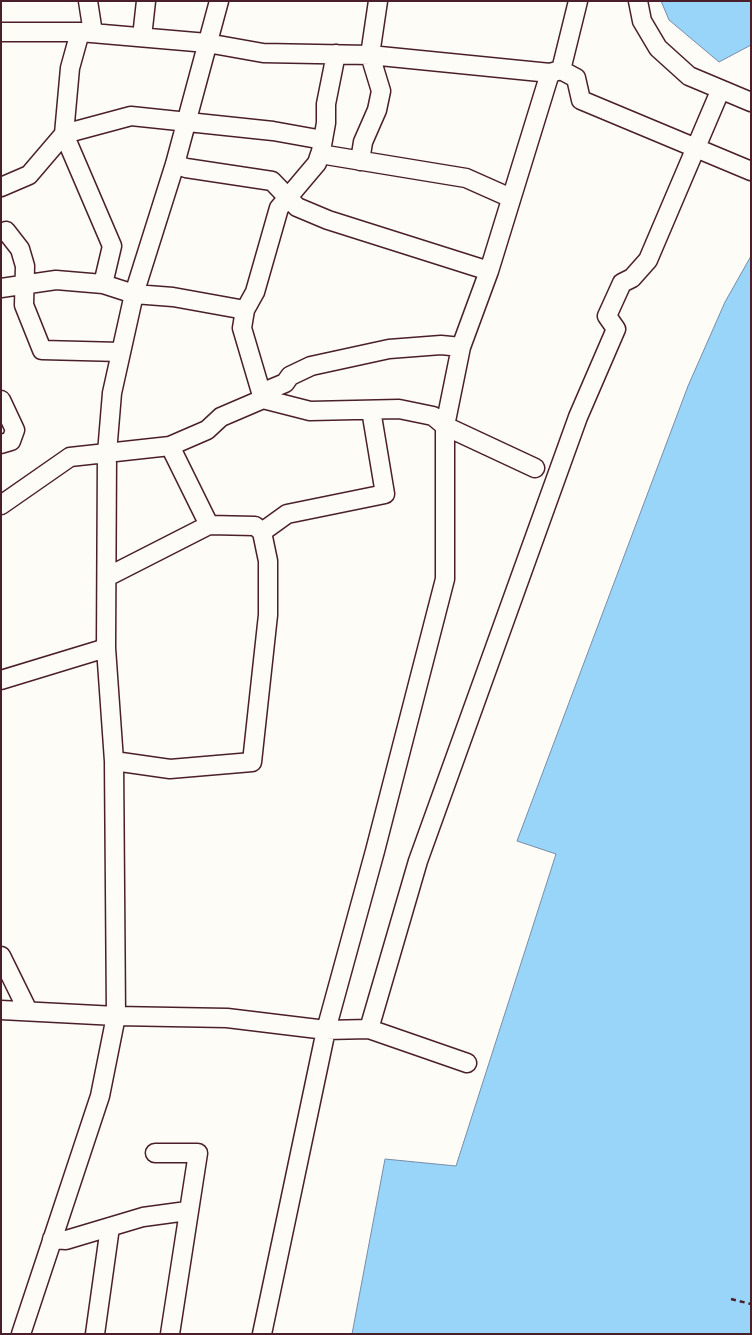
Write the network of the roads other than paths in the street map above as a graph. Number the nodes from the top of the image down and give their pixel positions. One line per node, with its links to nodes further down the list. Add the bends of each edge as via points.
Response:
1 (88, 1): 8 (street)
2 (146, 1): 9 (street)
3 (219, 1): 10 (street)
4 (378, 1): 12 (street)
5 (578, 1): 13 (street)
6 (638, 1): 14 (street, via 642,21 658,48 689,76)
7 (1, 32): 8 (street)
8 (86, 33): 9 (street); 17 (street, via 70,68)
9 (142, 37): 10 (street)
10 (207, 43): 11 (street, via 262,53); 16 (street)
11 (336, 54): 12 (street); 18 (street)
12 (370, 55): 13 (street); 20 (street, via 381,91)
13 (555, 71): 19 (street, via 576,78 580,100); 25 (street)
14 (720, 91): 15 (street); 19 (street)
15 (751, 102)
16 (186, 121): 17 (street, via 131,116); 18 (street); 21 (street)
17 (64, 134): 23 (street, via 29,175); 29 (street, via 112,246)
18 (322, 147): 20 (street); 24 (street, via 317,163)
19 (695, 150): 22 (street); 54 (street, via 648,260 632,278 622,283 607,316 616,328 578,417 418,861)
20 (360, 160): 25 (street, via 466,178)
21 (174, 164): 24 (street, via 272,181); 31 (street)
22 (751, 172)
23 (1, 187)
24 (288, 196): 27 (street, via 297,207 328,220); 32 (street, via 279,208 255,292)
25 (511, 198): 27 (street)
26 (6, 231): 28 (street, via 20,249 25,266)
27 (489, 271): 33 (street)
28 (24, 284): 29 (street, via 56,280); 30 (street); 34 (street, via 24,305 42,350)
29 (102, 284): 31 (street)
30 (1, 288)
31 (134, 294): 32 (street, via 173,297); 34 (street)
32 (245, 310): 35 (street, via 242,328)
33 (461, 347): 35 (street, via 441,345 389,349 311,366 290,376); 38 (street)
34 (121, 352): 41 (street, via 112,393)
35 (262, 397): 37 (street, via 310,411); 40 (street, via 221,417 207,430)
36 (1, 400): 39 (street, via 15,430 11,441)
37 (371, 410): 38 (street, via 399,409 434,416); 45 (street, via 385,494 287,514)
38 (445, 426): 42 (street); 55 (street, via 445,579)
39 (1, 444)
40 (170, 446): 41 (street); 44 (street)
41 (107, 453): 43 (street, via 70,457); 46 (street)
42 (535, 468)
43 (1, 505)
44 (208, 525): 45 (street, via 255,526); 46 (street)
45 (262, 532): 49 (street, via 268,561 268,615 252,762 170,769)
46 (107, 577): 47 (street)
47 (106, 648): 48 (street); 49 (street)
48 (1, 680)
49 (114, 761): 53 (street)
50 (1, 956): 52 (street)
51 (1, 1010): 52 (street)
52 (28, 1011): 53 (street)
53 (116, 1016): 55 (street, via 227,1018); 60 (street, via 100,1096)
54 (369, 1029): 55 (street); 56 (street)
55 (326, 1030): 64 (street)
56 (467, 1063)
57 (155, 1153): 58 (street, via 198,1153)
58 (187, 1211): 59 (street, via 143,1217); 63 (street)
59 (110, 1227): 60 (street, via 66,1240); 62 (street)
60 (52, 1239): 61 (street)
61 (21, 1334)
62 (95, 1334)
63 (170, 1334)
64 (262, 1334)

